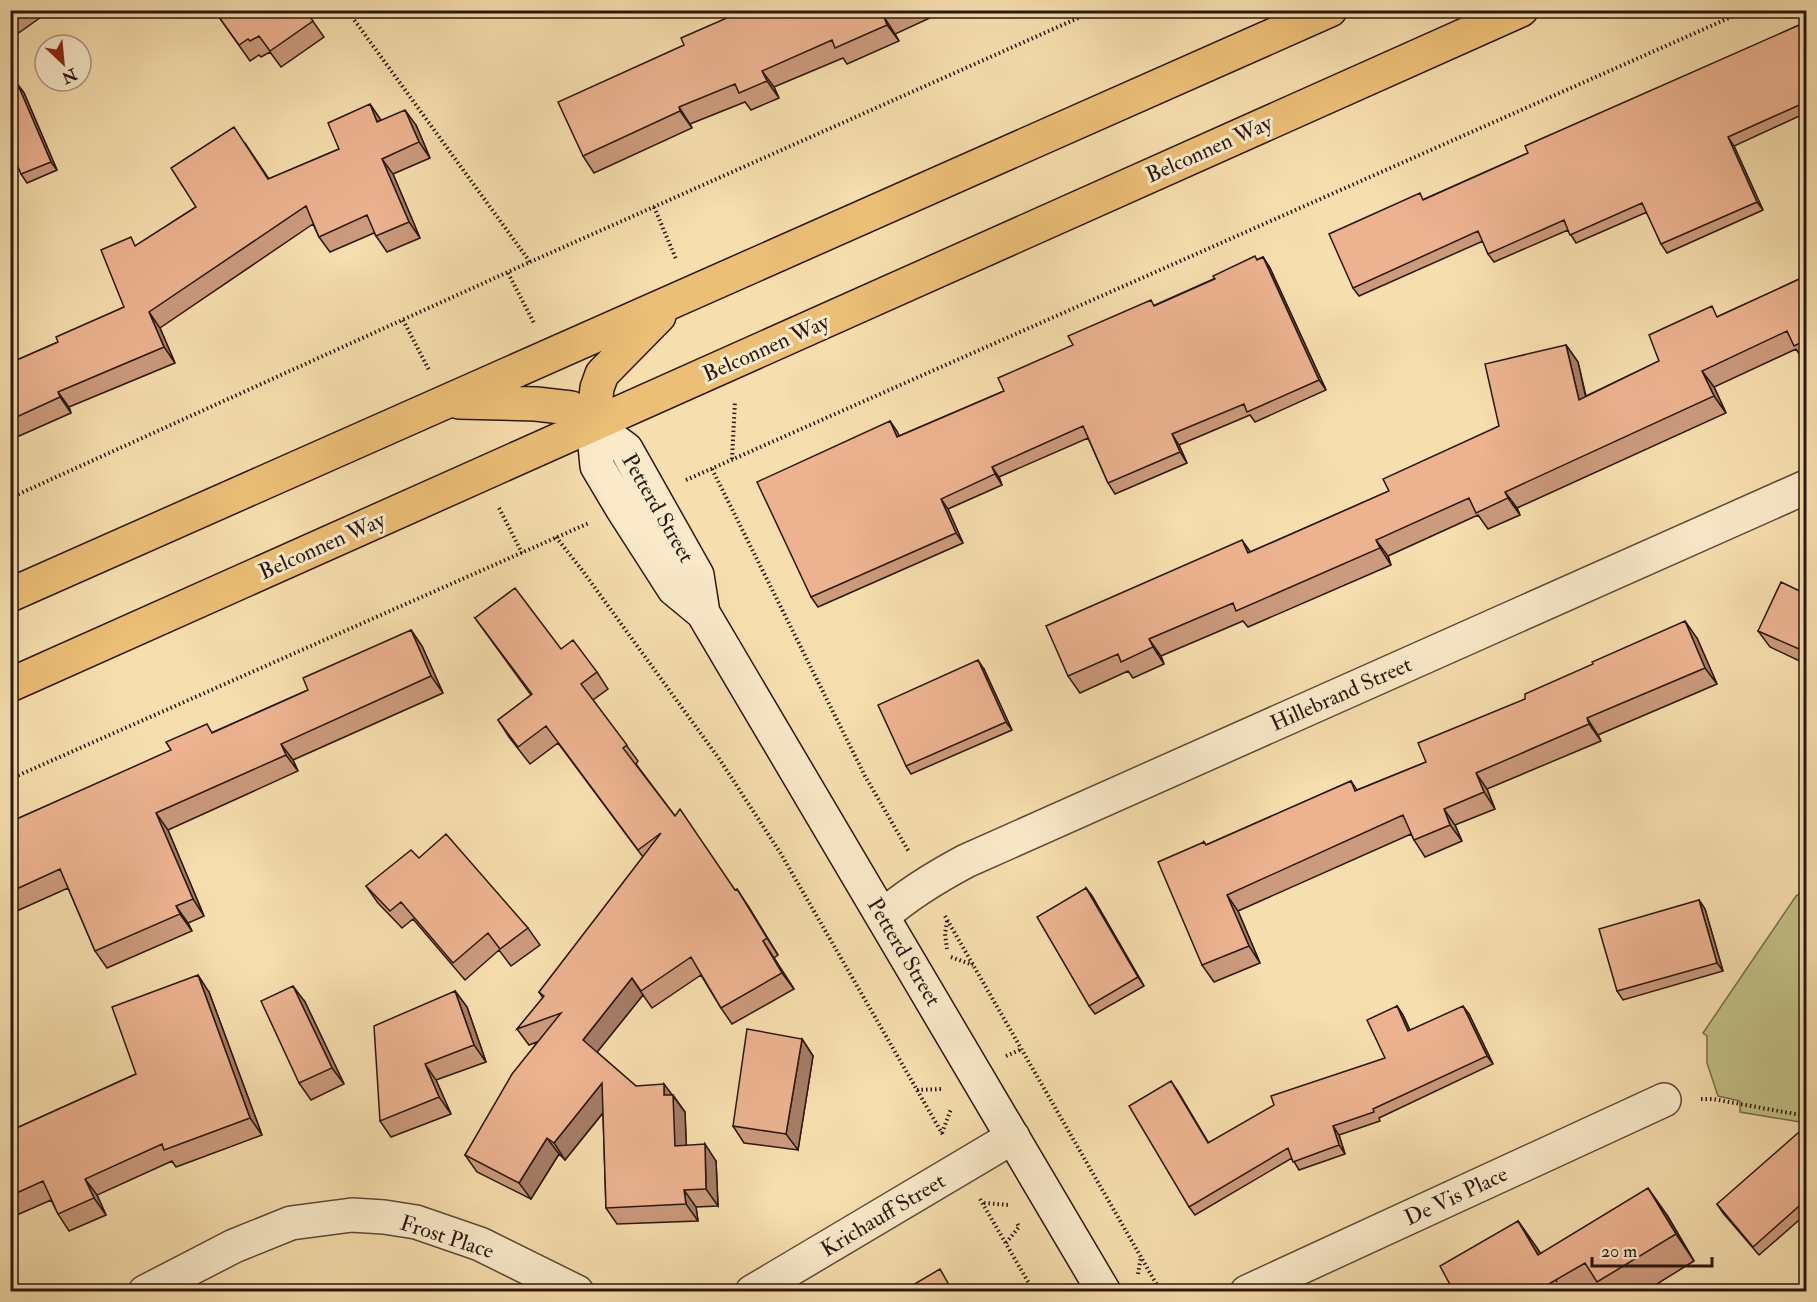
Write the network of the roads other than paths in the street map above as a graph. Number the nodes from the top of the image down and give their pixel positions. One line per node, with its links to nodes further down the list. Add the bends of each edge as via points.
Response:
1 (1330, 10): 3 (main road)
2 (1521, 10): 5 (main road, Belconnen Way)
3 (672, 303): 4 (main road); 5 (main road, via 602,374)
4 (445, 402): 5 (main road, via 571,408); 7 (main road)
5 (593, 425): 8 (street, Petterd Street, via 626,449 697,575); 8 (street, Petterd Street, via 597,466 674,589); 9 (main road, Belconnen Way)
6 (1806, 487): 10 (street, Hillebrand Street, via 977,856 926,882)
7 (10, 595)
8 (704, 613): 10 (street, Petterd Street)
9 (10, 685)
10 (883, 916): 12 (street, Petterd Street)
11 (1664, 1100): 17 (street, De Vis Place)
12 (1013, 1137): 15 (street, Krichauff Street); 16 (street, Petterd Street)
13 (145, 1292): 14 (street, Frost Place, via 234,1246 291,1223 352,1215 416,1222 480,1244)
14 (577, 1292)
15 (752, 1292)
16 (1104, 1292)
17 (1247, 1292)

